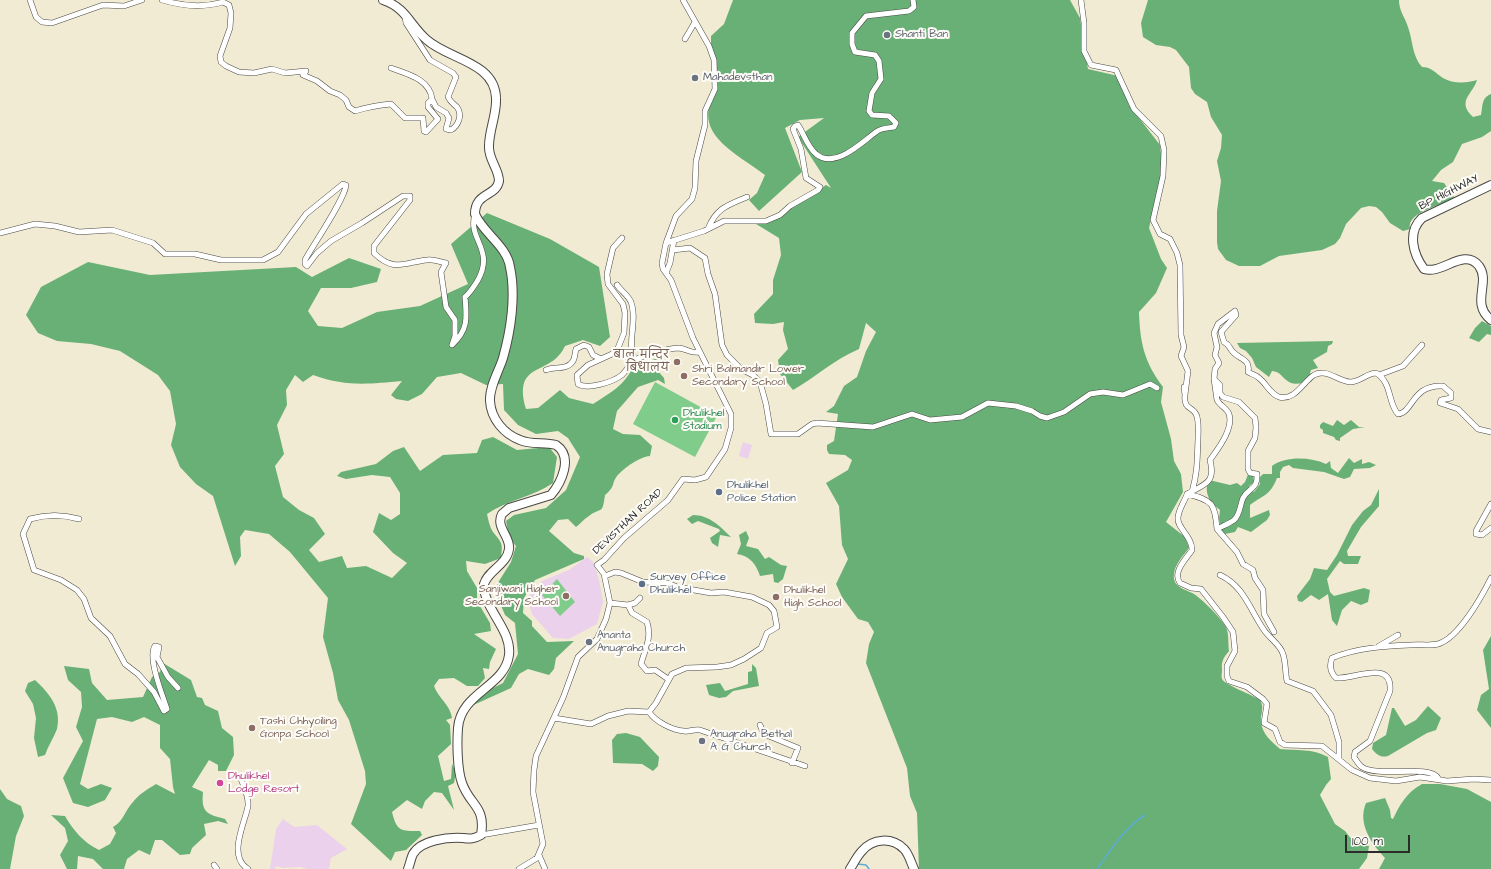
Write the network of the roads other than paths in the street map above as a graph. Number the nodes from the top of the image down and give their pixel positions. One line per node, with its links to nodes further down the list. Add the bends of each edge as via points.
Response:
1 (30, 0): 2 (street, via 36,17 42,22 52,23 103,5 124,6)
2 (142, 0)
3 (162, 0): 12 (street, via 187,5 223,2 229,5 230,28 220,56 221,62 239,72 254,73 276,69 285,73 306,71 303,75 340,95 355,111 369,105 391,104 406,118 423,118 426,132 438,118 428,107)
4 (384, 0): 8 (highway)
5 (683, 0): 9 (street, DEVISTHAN ROAD)
6 (913, 0): 16 (street, via 914,7 903,13 866,16 852,33 855,52 875,55 879,61 881,79 872,93 869,112 872,115 889,116 896,123 894,127 877,131 848,153 827,159 816,154 802,136 798,125 795,126 793,129 801,149 806,178 820,187 818,190 766,221 724,221)
7 (1081, 0): 34 (street, via 1084,51 1091,65 1116,70 1134,108 1161,136 1165,163 1153,220 1160,234 1170,239 1178,253 1181,335 1184,347 1181,356 1188,371)
8 (404, 12): 12 (street, via 406,23 430,60 456,77 448,97 459,113 456,127 446,129 449,118); 15 (highway, via 426,40 470,63 492,84 496,98 489,150 499,181 494,190 477,201)
9 (695, 22): 10 (street); 20 (street, DEVISTHAN ROAD, via 714,60 715,89 705,111 705,125 696,161 692,199 676,216)
10 (685, 39)
11 (391, 68): 12 (street, via 412,75 425,85 431,92)
12 (432, 100)
13 (1491, 184): 24 (highway, BP HIGHWAY, via 1422,218 1415,226 1413,239 1417,257 1424,269 1437,270 1467,259 1479,266 1482,279 1480,305)
14 (747, 197): 16 (street, via 717,212)
15 (475, 214): 17 (street, via 475,232 485,262 482,272 465,297 462,336 452,345 455,320 446,307 441,272 446,263 428,260 406,265 394,264 374,253 374,246 410,200 410,196 403,196 331,241 307,266 305,260 346,185 343,184 306,214 278,252 263,260 221,260 195,254 165,254 153,243 112,230 79,232 35,224); 62 (highway, via 509,261 512,285 511,310 503,357 490,395 490,404 505,432 530,443 556,445 560,448 564,461 562,478 551,495 509,508 502,514 500,525 509,544 509,550 503,562 487,577 484,584 490,606 506,638 509,654 503,670 464,707 458,728 462,783 482,817)
16 (708, 228): 19 (street)
17 (0, 233)
18 (622, 238): 27 (street, via 614,248 607,274 608,284 623,304 624,333 616,351)
19 (674, 240): 20 (street); 21 (street)
20 (666, 242): 22 (street, DEVISTHAN ROAD, via 662,262)
21 (673, 250): 22 (street); 33 (street, via 690,248 705,258 715,294 722,345 741,369 753,374 760,382 771,434 798,434 812,424 873,427 912,414 930,420 962,417 988,403 1032,410 1047,418 1064,412 1090,394 1103,392 1123,395 1150,384)
22 (666, 273): 26 (street, DEVISTHAN ROAD)
23 (617, 285): 28 (street, via 630,300 633,312 632,352)
24 (1491, 320)
25 (1422, 345): 30 (street, via 1403,366)
26 (700, 352): 28 (street, via 691,353 677,348); 42 (street, DEVISTHAN ROAD, via 731,414 731,428 725,449 706,477 695,480 683,479 668,500 597,565)
27 (601, 359): 28 (street, via 588,365 577,375 578,384 582,387 590,386 618,378); 29 (street, via 593,355 589,347 582,346 576,349 573,361 569,364)
28 (635, 360)
29 (546, 370)
30 (1379, 375): 31 (street, via 1373,373 1350,382 1319,373 1296,392 1281,397 1275,395 1259,378 1248,372 1245,360 1224,342 1221,332 1233,321 1235,311 1218,324 1214,333 1217,347 1215,355 1219,364 1215,369); 35 (street, via 1388,388 1398,414 1406,410 1419,392 1432,386 1443,386 1451,393 1451,398 1441,400 1440,403 1458,409 1478,429)
31 (1214, 379): 36 (street, via 1217,400 1230,415 1229,424 1224,440 1210,460 1213,471 1211,478); 40 (street, via 1220,385 1223,397 1238,402 1255,418 1256,434 1248,451 1248,469 1250,473 1257,474 1255,486 1244,498 1239,515 1235,520)
32 (1184, 387): 34 (street)
33 (1157, 388)
34 (1185, 394): 36 (street, via 1186,406 1196,412 1197,416 1197,475)
35 (1491, 432)
36 (1190, 493): 40 (street, via 1204,498 1215,510); 55 (street, via 1178,518 1192,542 1192,550 1180,567 1178,580 1191,588 1201,589 1233,632 1234,651 1227,666 1229,681 1247,687 1263,699 1267,704 1264,723 1275,729 1280,742 1285,745 1322,746)
37 (1491, 504): 39 (street, via 1476,534 1482,535)
38 (80, 519): 51 (street, via 44,515 30,519 23,534 34,570 61,580 77,590 84,599 91,618 110,636 125,664 154,692 164,711 167,709 153,665 155,646 159,648 157,657 168,677)
39 (1491, 528)
40 (1217, 529): 47 (street, via 1237,552 1243,564 1254,572 1263,590 1264,614)
41 (1220, 575): 55 (street, via 1239,588 1263,628 1282,652 1287,681 1313,691 1331,716 1339,742)
42 (605, 576): 45 (street, DEVISTHAN ROAD); 50 (street, via 615,572 642,582 668,583 711,593 724,592 752,597 774,611 777,627 767,633 761,648 750,656 731,665 682,669)
43 (1491, 578): 49 (street, via 1469,615 1438,644)
44 (640, 598): 46 (street)
45 (610, 603): 46 (street); 53 (street, DEVISTHAN ROAD, via 597,639 578,657)
46 (628, 605): 50 (street, via 632,613 647,622 648,646 641,664 647,671 655,670)
47 (1274, 632)
48 (1398, 635): 49 (street)
49 (1374, 648): 58 (street, via 1338,655 1332,658 1330,663 1330,669 1336,678 1375,672 1387,678 1390,683 1390,691 1370,741 1355,752 1354,757 1362,767 1375,771 1431,773)
50 (668, 679): 52 (street)
51 (178, 688)
52 (649, 712): 53 (street, via 628,711 591,724); 56 (street, via 669,727 683,731 700,730)
53 (554, 718): 61 (street, DEVISTHAN ROAD, via 540,747 534,770)
54 (760, 725): 56 (street, via 764,734 798,748)
55 (1339, 759): 58 (street, via 1359,774 1382,781)
56 (792, 763): 57 (street)
57 (805, 766)
58 (1438, 778): 60 (street, via 1447,781)
59 (241, 779): 64 (street, via 248,802 239,833 239,860)
60 (1491, 780)
61 (539, 825): 62 (street); 63 (street, DEVISTHAN ROAD, via 543,844)
62 (481, 835): 65 (highway, via 473,839 434,841 418,848)
63 (539, 855): 66 (street); 67 (street)
64 (248, 869)
65 (408, 869)
66 (519, 869)
67 (545, 869)
68 (850, 869): 69 (highway, via 870,844 884,840 904,848)
69 (914, 869)

